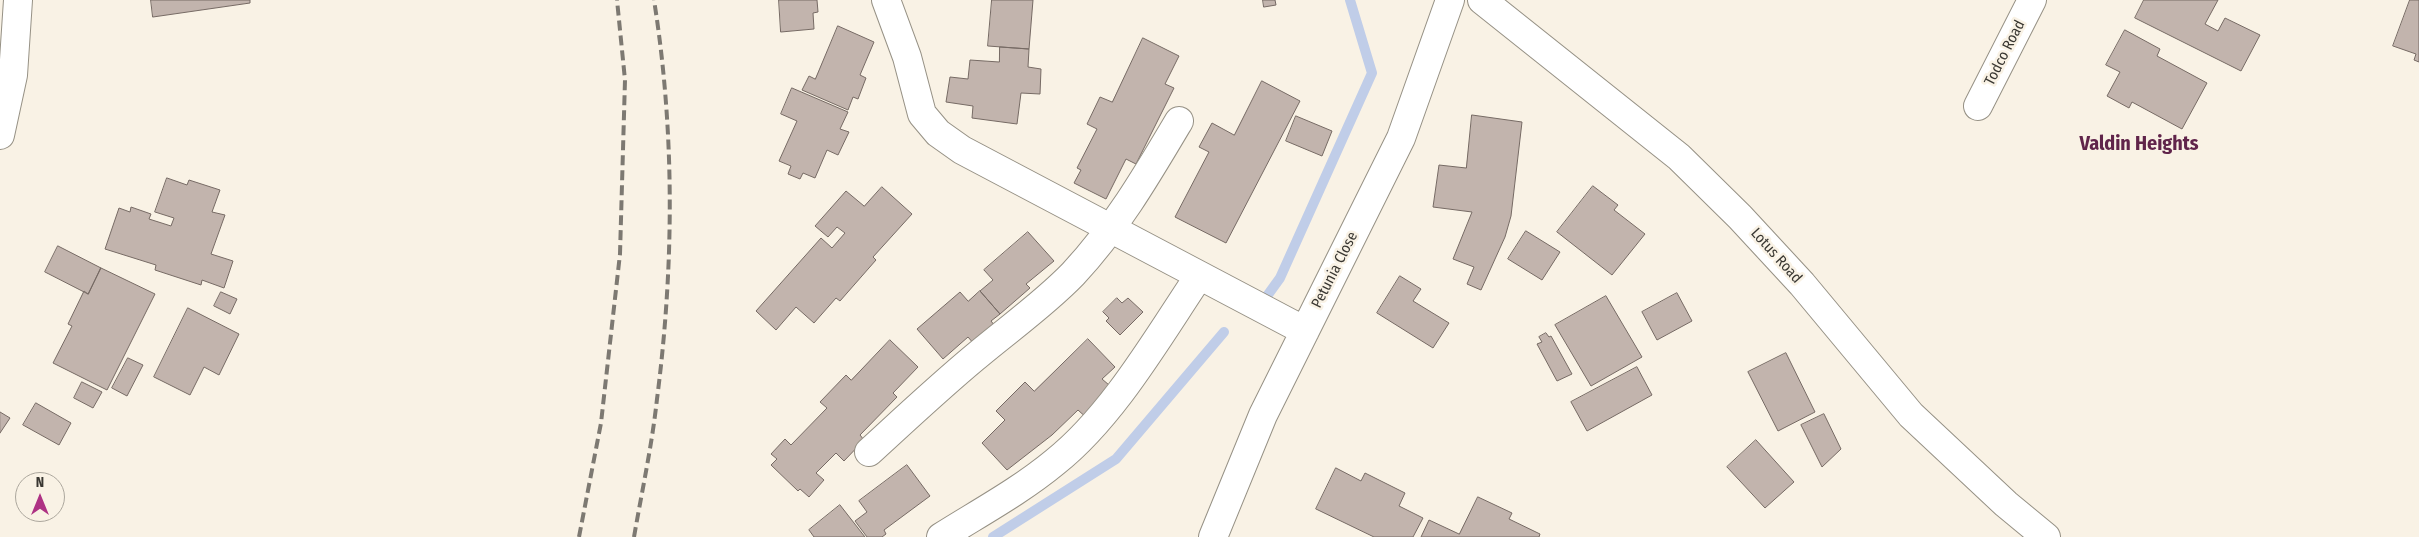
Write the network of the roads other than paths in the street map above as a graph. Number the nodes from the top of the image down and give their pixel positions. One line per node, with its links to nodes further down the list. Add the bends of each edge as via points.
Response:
1 (18, 0): 8 (street, via 12,75)
2 (886, 0): 9 (street, via 906,57 917,102 922,114 938,133 962,150)
3 (1450, 0): 11 (street, Petunia Close, via 1401,138)
4 (1482, 0): 15 (street, Lotus Road, via 1679,157 1740,216 1802,284 1911,415)
5 (2032, 0): 6 (street, Todco Road)
6 (1978, 106)
7 (1179, 121): 9 (street)
8 (0, 135)
9 (1111, 230): 10 (street); 12 (street, via 1050,296 943,384)
10 (1199, 276): 11 (street); 13 (street, via 1142,361 1079,440 1056,462)
11 (1305, 332): 14 (street, Petunia Close, via 1264,415)
12 (869, 452)
13 (941, 537)
14 (1213, 537)
15 (2046, 537)

